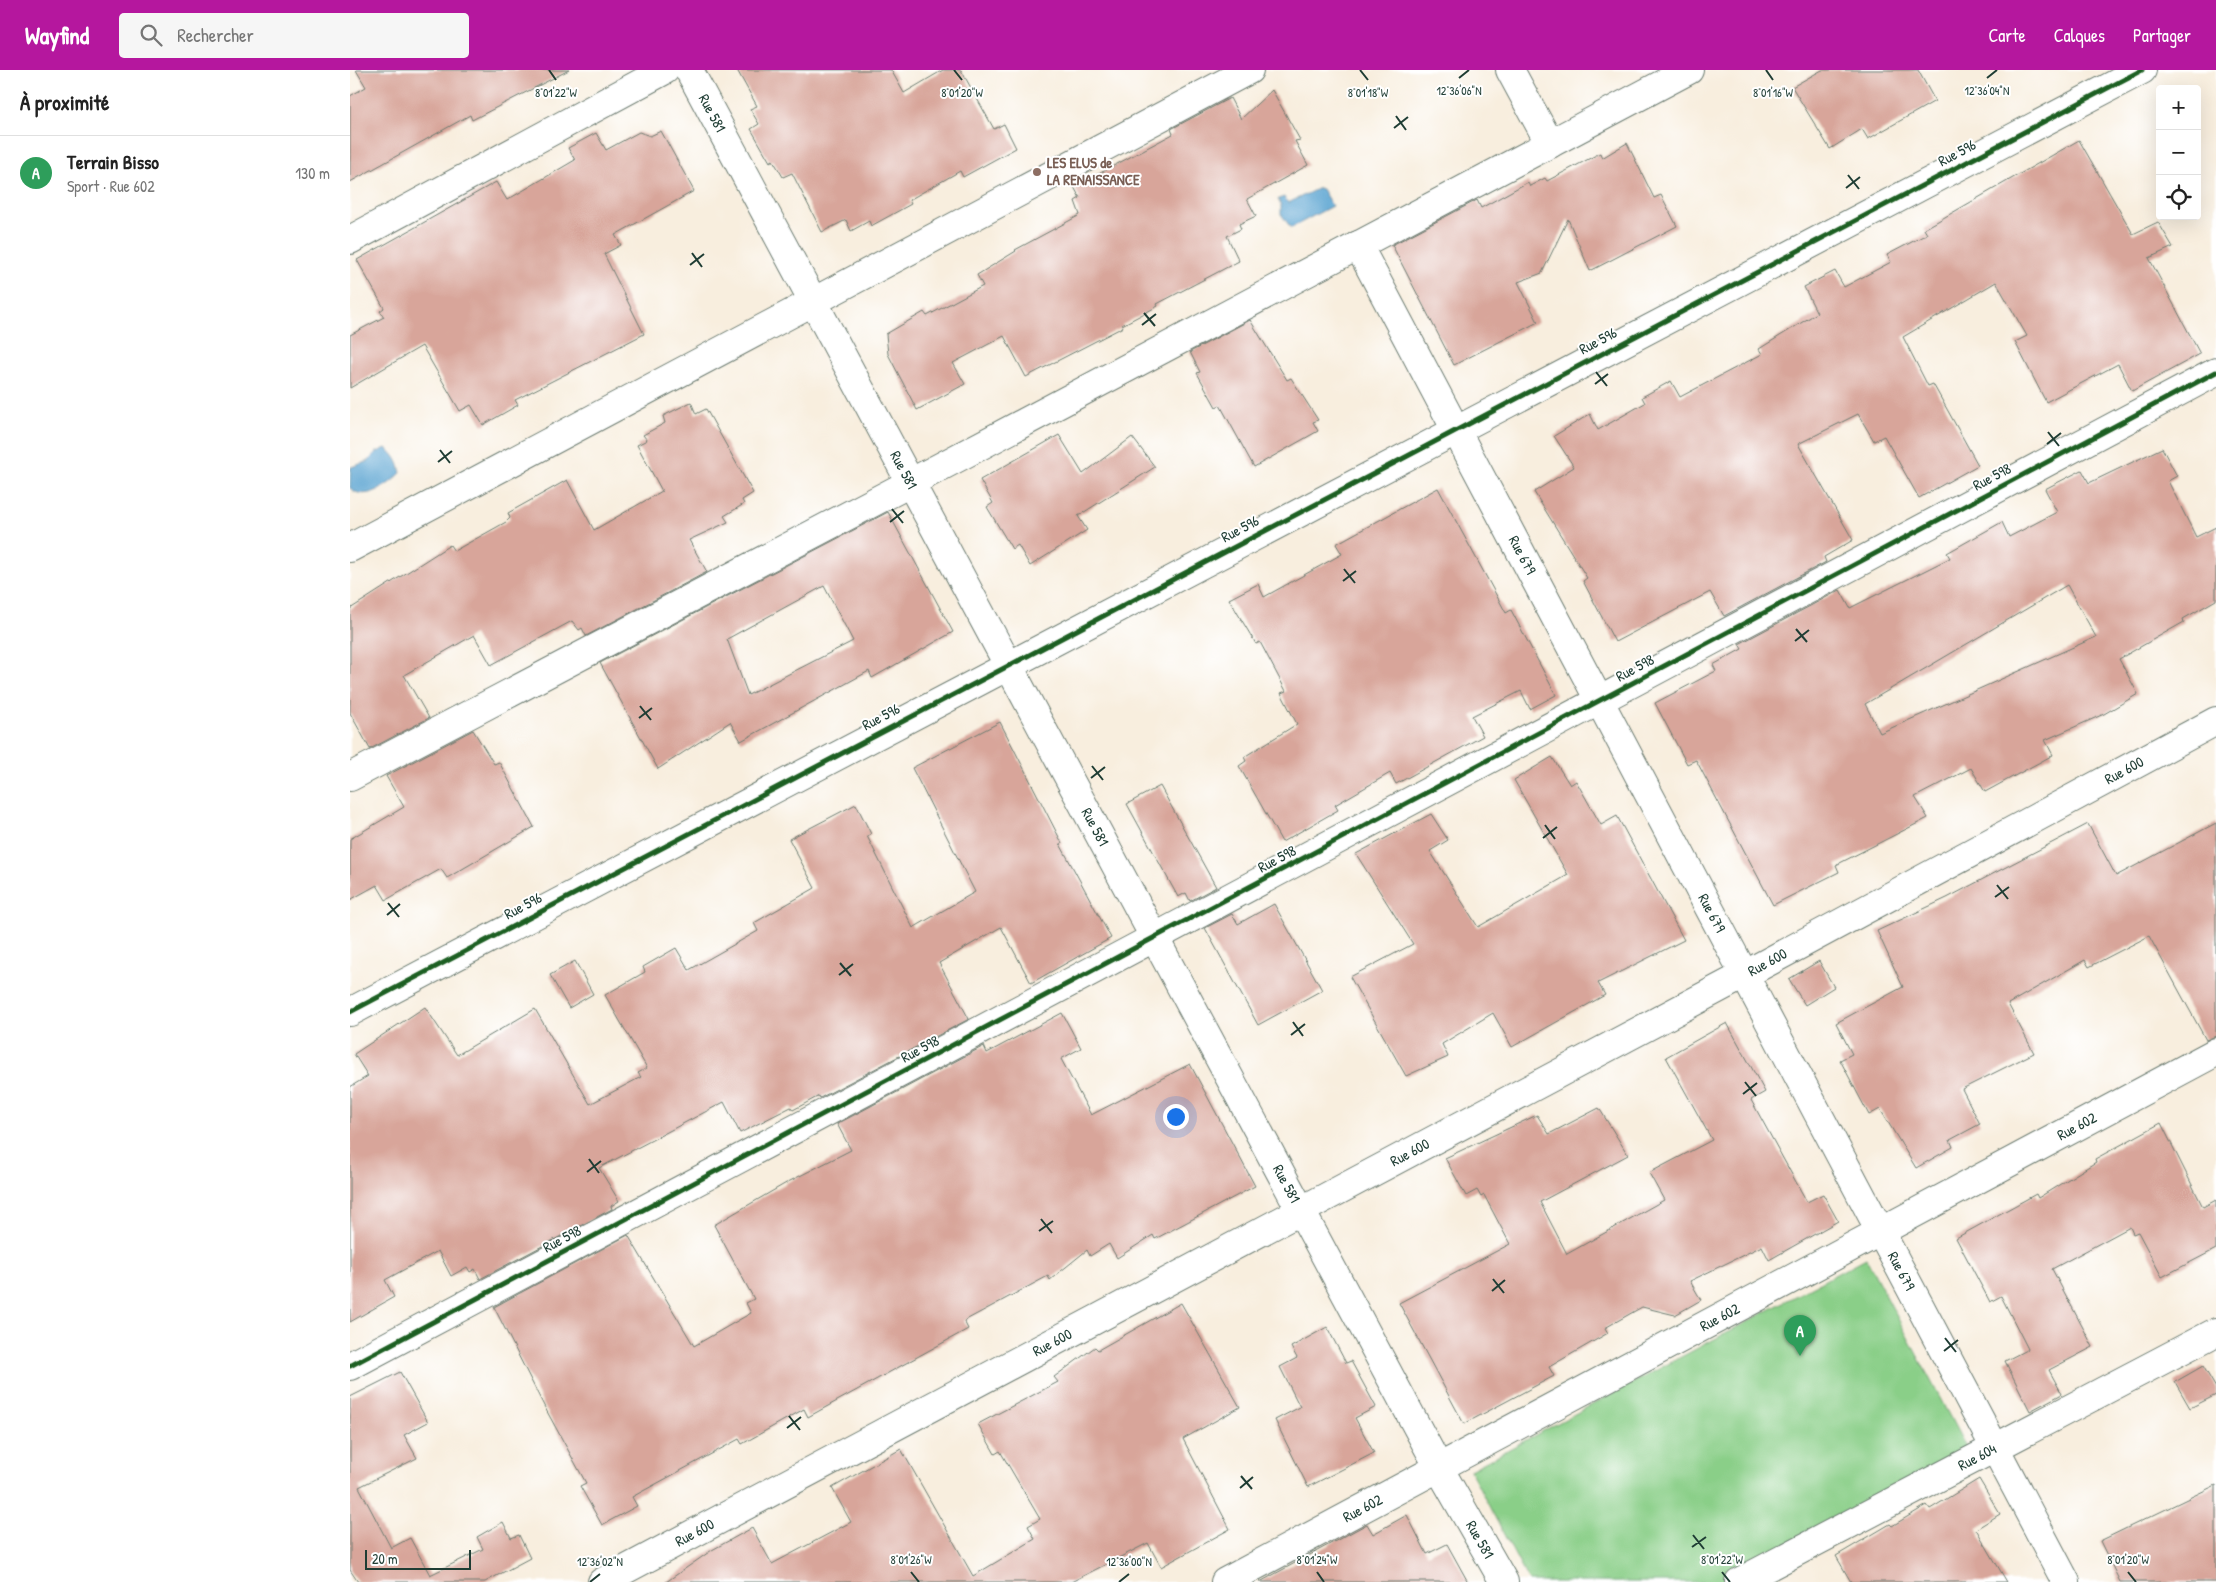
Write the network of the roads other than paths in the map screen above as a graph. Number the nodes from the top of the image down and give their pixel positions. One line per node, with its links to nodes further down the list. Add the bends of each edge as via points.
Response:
1 (665, 70): 8 (street)
2 (689, 70): 10 (street, Rue 581)
3 (1249, 70): 10 (street)
4 (1510, 70): 7 (street)
5 (1689, 70): 7 (street)
6 (2142, 70): 12 (street, Rue 596)
7 (1550, 144): 9 (street)
8 (350, 240)
9 (1358, 245): 12 (street, Rue 679); 13 (street)
10 (813, 301): 13 (street, Rue 581); 14 (street)
11 (2216, 372): 16 (street, Rue 598)
12 (1456, 430): 15 (street, Rue 596); 16 (street, Rue 679)
13 (910, 483): 15 (street, Rue 581); 18 (street)
14 (350, 548)
15 (1008, 664): 19 (street, Rue 581); 21 (street, Rue 596)
16 (1600, 701): 19 (street, Rue 598); 20 (street, Rue 679)
17 (2216, 721): 20 (street, Rue 600)
18 (350, 777)
19 (1155, 938): 23 (street, Rue 581); 26 (street, Rue 598)
20 (1744, 974): 23 (street, Rue 600); 24 (street, Rue 679)
21 (350, 1012)
22 (2216, 1052): 24 (street, Rue 602)
23 (1301, 1210): 28 (street, Rue 581); 29 (street, Rue 600)
24 (1881, 1231): 27 (street, Rue 679); 28 (street, Rue 602)
25 (2216, 1332): 27 (street, Rue 604)
26 (350, 1366)
27 (1995, 1448): 32 (street, Rue 604); 33 (street, Rue 679)
28 (1439, 1468): 30 (street, Rue 602); 31 (street, Rue 581)
29 (602, 1582)
30 (1225, 1582)
31 (1504, 1582)
32 (1738, 1582)
33 (2066, 1582)

